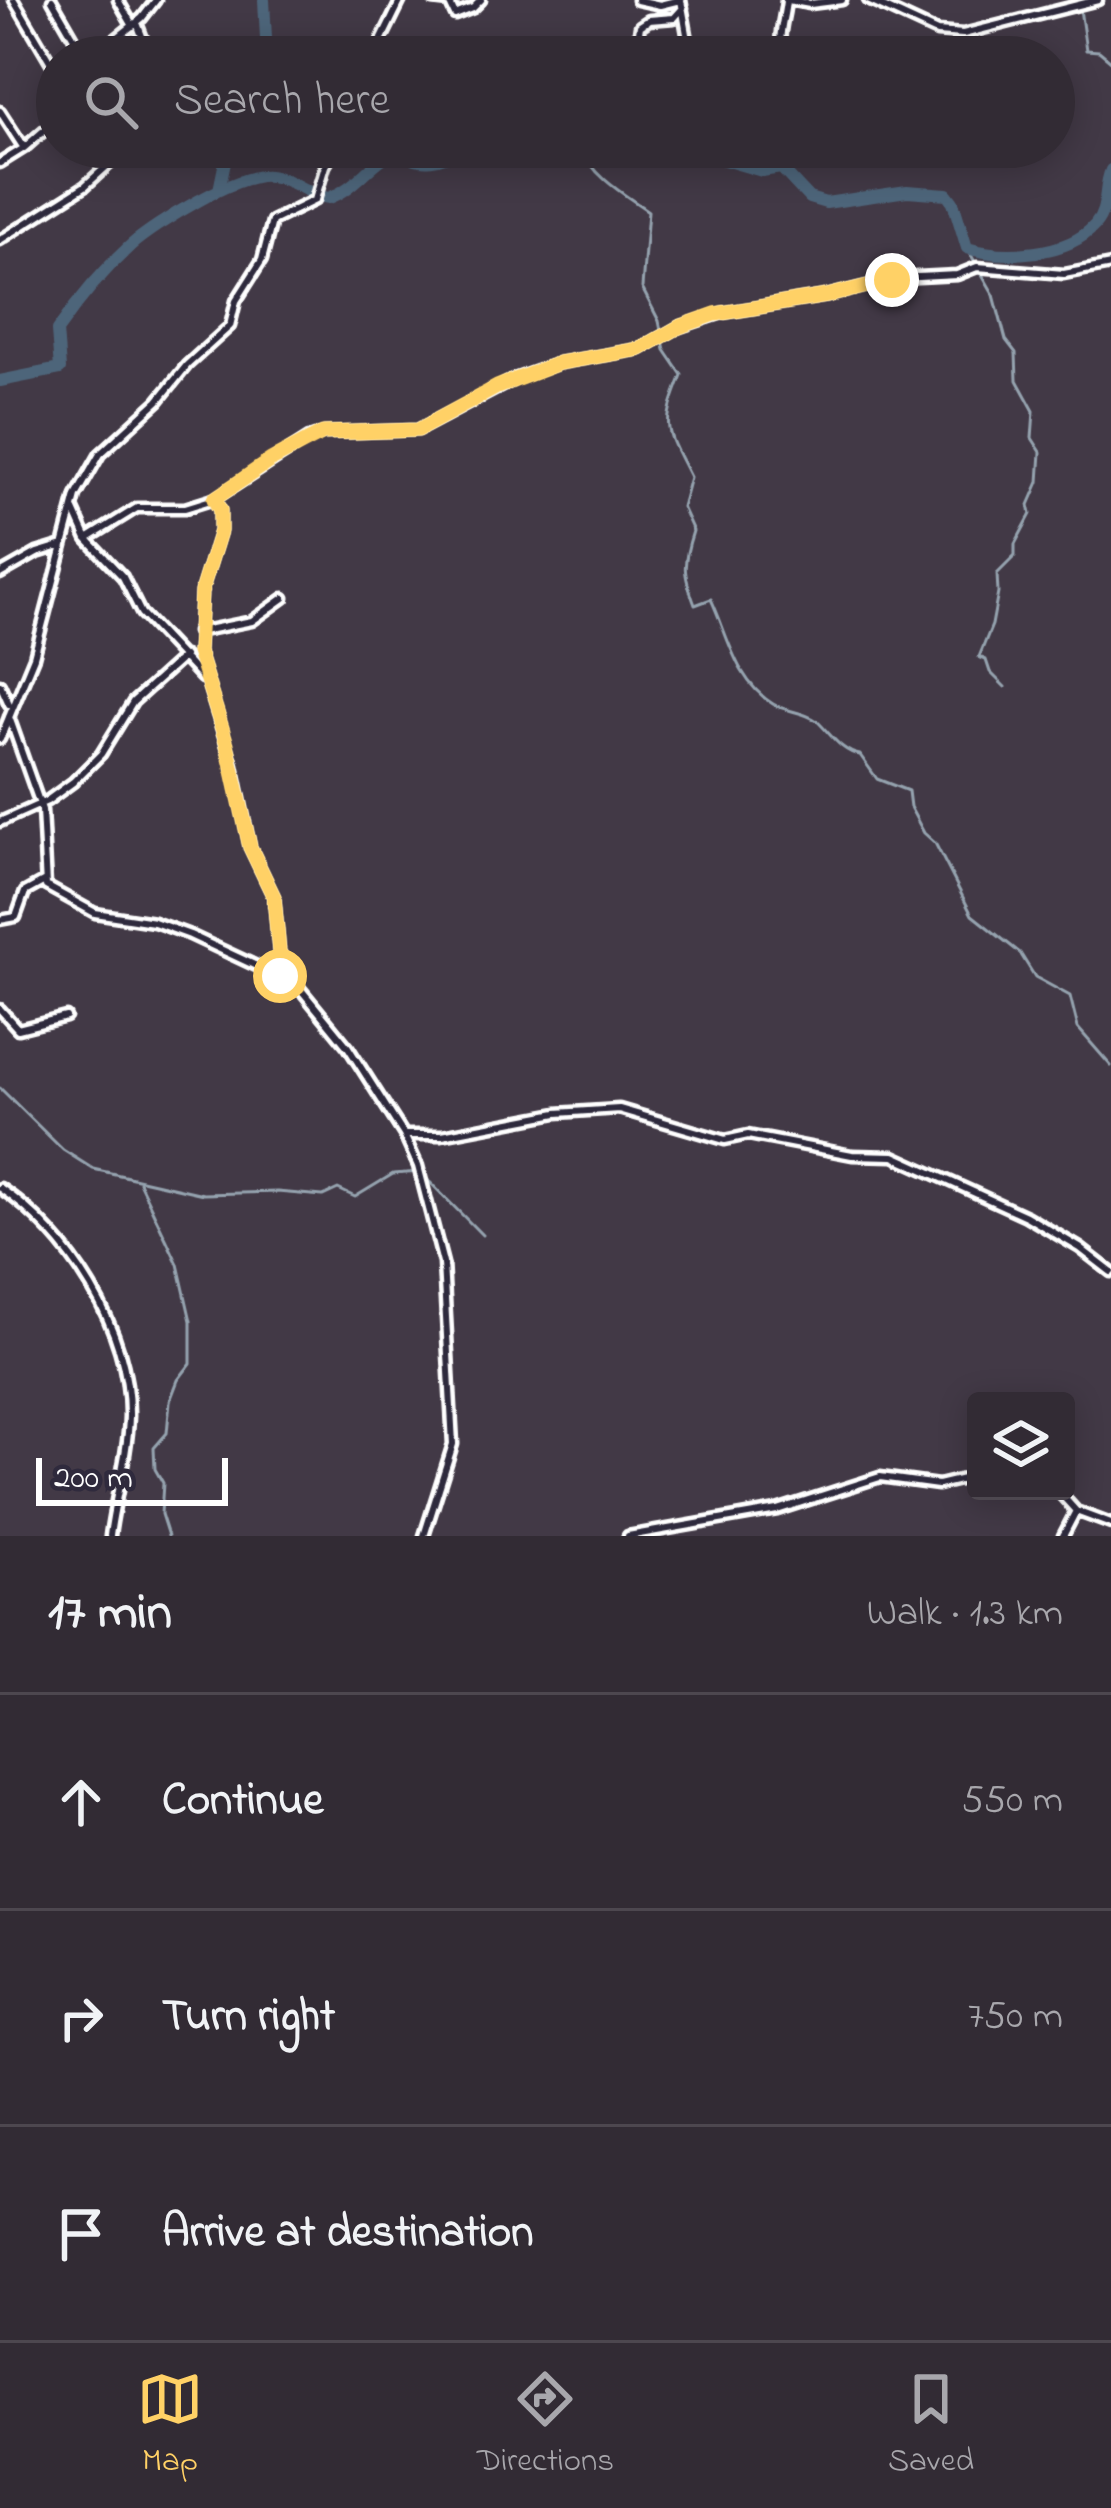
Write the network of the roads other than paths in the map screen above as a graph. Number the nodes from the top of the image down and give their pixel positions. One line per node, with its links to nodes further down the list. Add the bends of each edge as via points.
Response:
1 (14, 0): 22 (street)
2 (52, 0): 15 (street)
3 (118, 0): 14 (street)
4 (156, 0): 14 (street)
5 (401, 0): 18 (street)
6 (433, 0): 7 (street, via 449,2 455,15)
7 (481, 0)
8 (638, 0): 13 (street)
9 (787, 0): 10 (street); 21 (street)
10 (842, 0)
11 (868, 0): 12 (street, via 938,32 963,34)
12 (1099, 0)
13 (682, 3): 19 (street, via 674,18 649,20); 20 (street)
14 (135, 24): 16 (street); 17 (street)
15 (75, 36)
16 (118, 36)
17 (140, 36)
18 (383, 36)
19 (638, 36)
20 (688, 36)
21 (779, 36)
22 (36, 37)
23 (0, 111): 25 (street)
24 (36, 137): 25 (street)
25 (24, 148): 26 (street)
26 (0, 163)
27 (105, 168): 29 (street)
28 (324, 168): 32 (street, via 315,200 268,227 262,260 230,326 100,454)
29 (0, 240)
30 (1111, 265): 31 (street, via 1064,274 977,267 715,314 640,349 517,378 418,430 309,438)
31 (214, 499): 33 (street, via 136,508); 37 (street, via 220,531)
32 (73, 506): 33 (street); 34 (street)
33 (87, 539): 38 (street)
34 (63, 545): 35 (street); 41 (street)
35 (0, 574)
36 (284, 598): 37 (street, via 252,621)
37 (196, 632): 39 (street)
38 (184, 656): 39 (street); 46 (street, via 133,702 92,764)
39 (205, 682): 50 (street, via 250,847 274,897 279,952)
40 (0, 684): 42 (street)
41 (16, 696): 42 (street); 44 (street)
42 (9, 704): 43 (street)
43 (0, 710)
44 (9, 717): 45 (street); 46 (street)
45 (0, 739)
46 (39, 804): 47 (street); 48 (street)
47 (0, 822)
48 (43, 882): 49 (street, via 25,892 16,917); 50 (street, via 89,911 169,926)
49 (0, 920)
50 (298, 986): 53 (street)
51 (0, 1009): 52 (street, via 18,1029)
52 (66, 1017)
53 (404, 1135): 55 (street, via 619,1108 725,1139 748,1135 879,1153 1027,1216); 61 (street, via 430,1206 449,1327 453,1444)
54 (0, 1188): 60 (street, via 40,1218 112,1330 129,1423)
55 (1111, 1272)
56 (967, 1478): 62 (street, via 938,1484 880,1477 777,1510)
57 (1066, 1500): 58 (street)
58 (1076, 1511): 59 (street); 63 (street)
59 (1111, 1524)
60 (110, 1536)
61 (424, 1536)
62 (628, 1536)
63 (1063, 1536)

